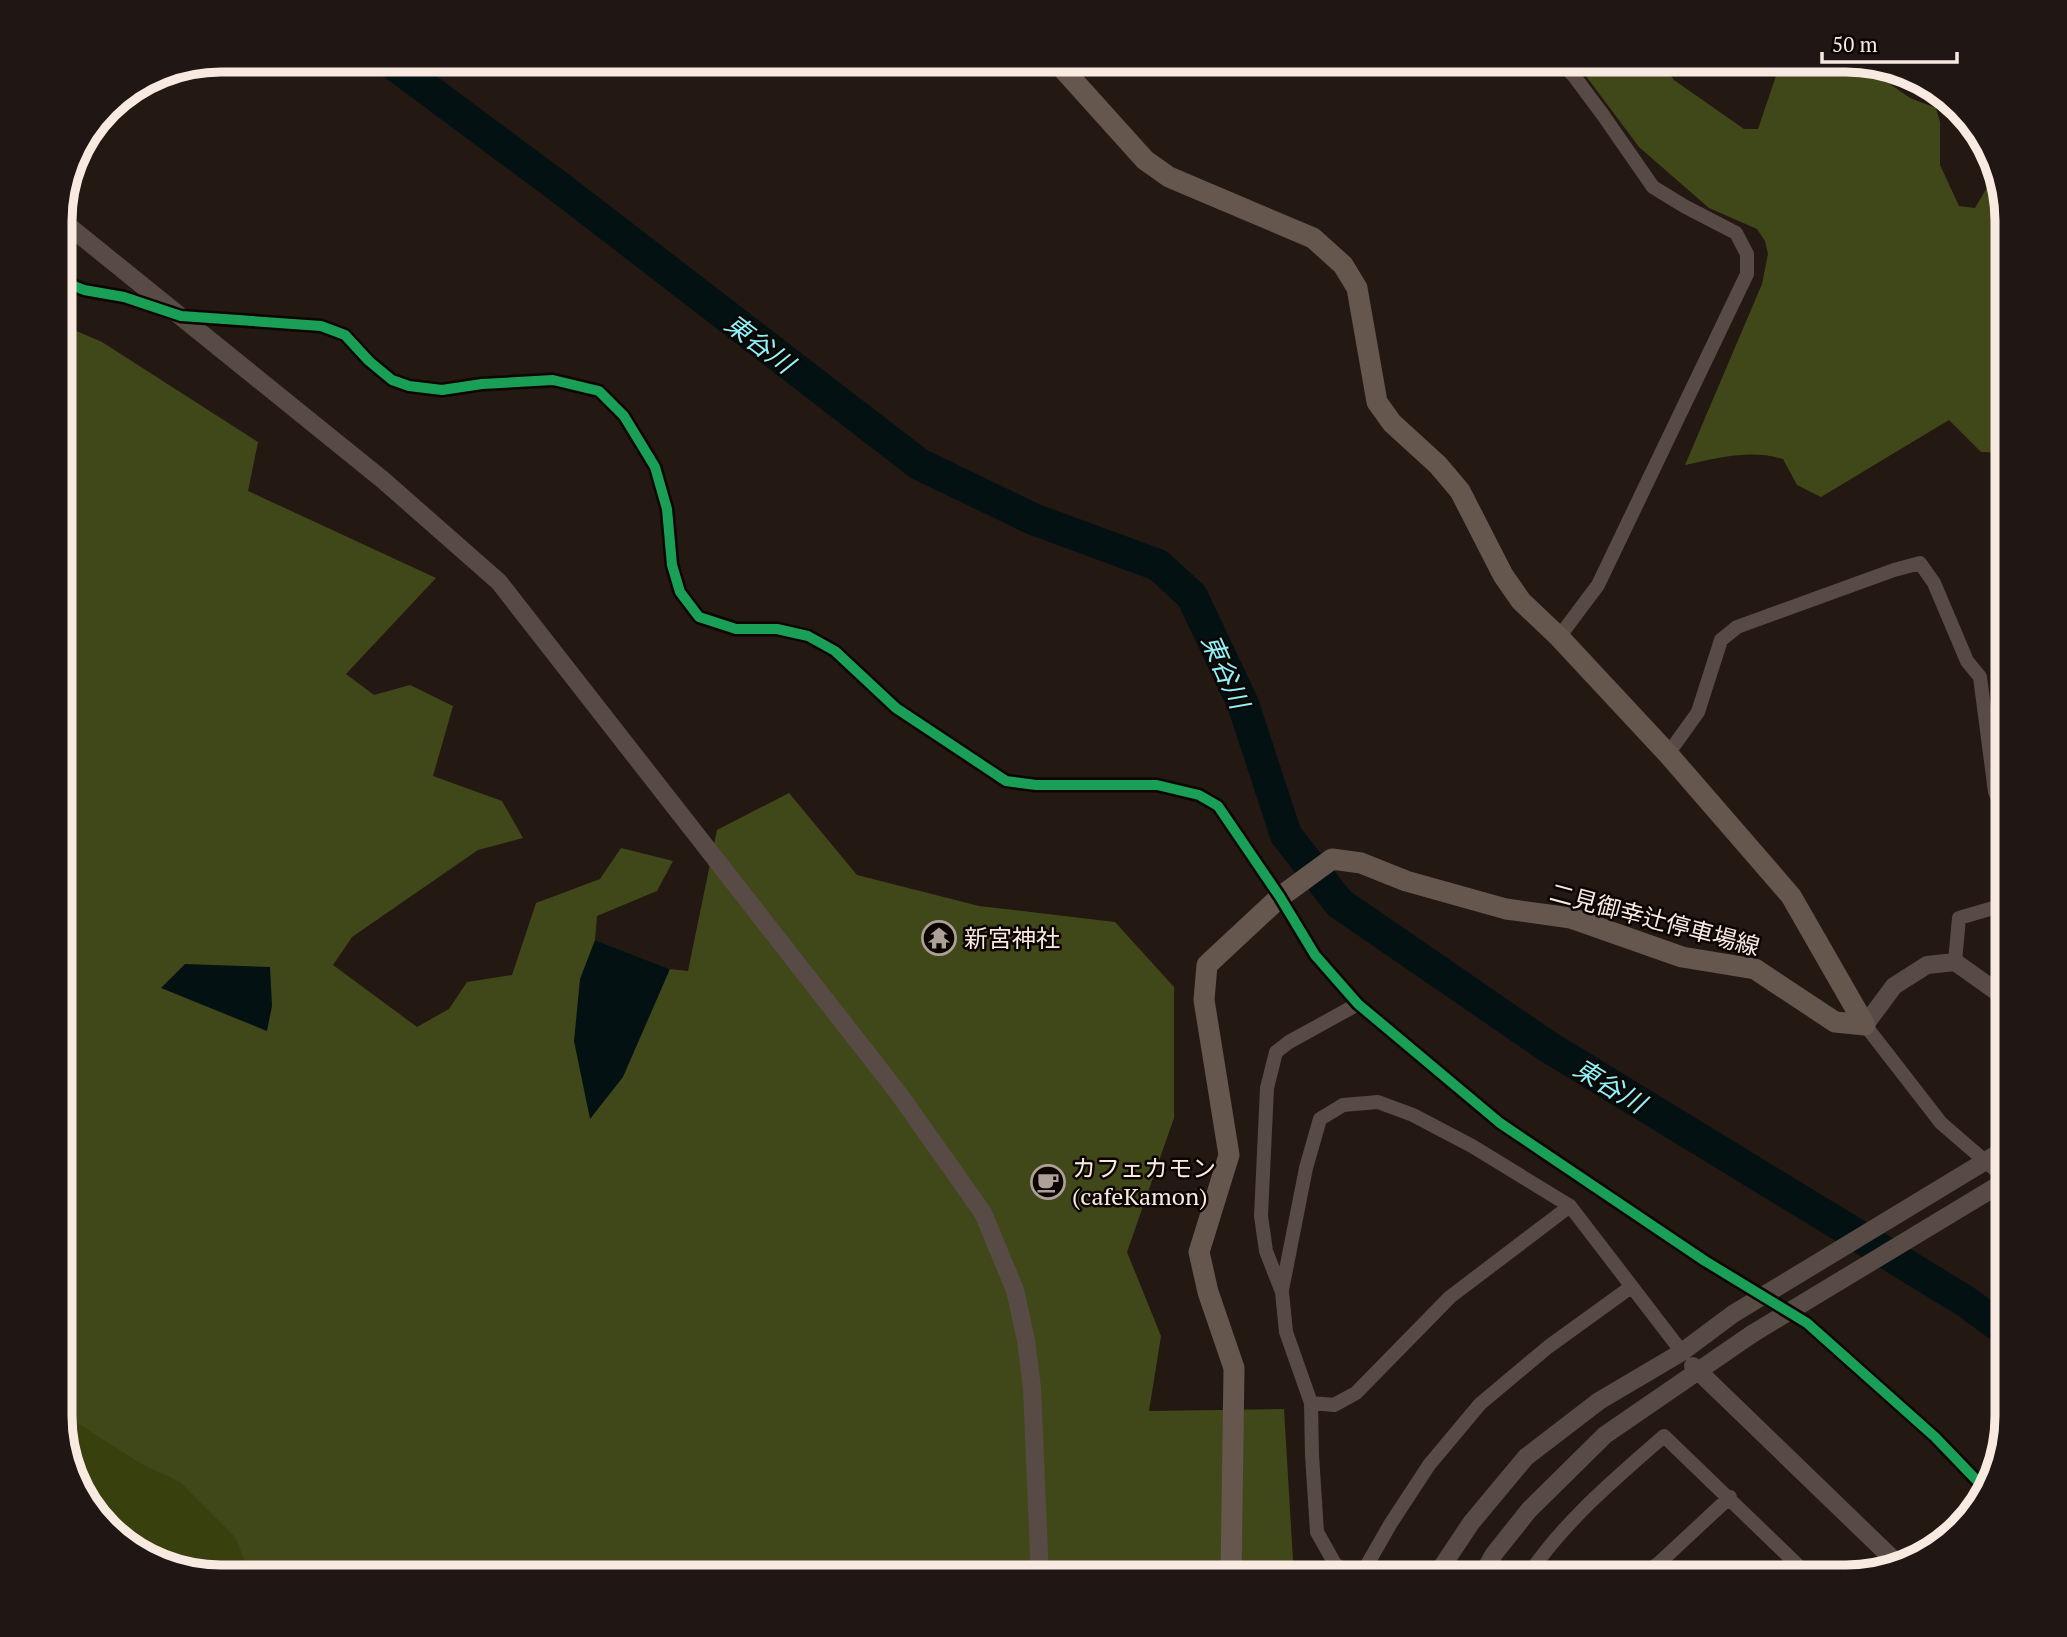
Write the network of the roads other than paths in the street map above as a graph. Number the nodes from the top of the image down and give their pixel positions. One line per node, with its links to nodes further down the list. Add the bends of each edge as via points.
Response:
1 (1066, 72): 6 (main road, via 1153,166 1313,238 1343,265 1357,288 1377,402 1460,491 1503,575 1521,601)
2 (1570, 72): 6 (street, via 1653,187 1736,233 1747,254 1747,274 1598,585)
3 (72, 229): 5 (street)
4 (72, 285): 5 (street)
5 (181, 316): 9 (street, via 321,326 345,335 392,380 409,386 442,390 553,380 599,391 624,416 654,467 667,509 680,592 699,617 736,629 777,629 808,636 835,650 896,708 1006,781 1157,785 1199,794 1219,806); 27 (street, via 383,480 499,582 899,1094 983,1213 1015,1290 1027,1340)
6 (1559, 637): 7 (main road)
7 (1668, 754): 8 (street, via 1698,712 1721,640 1737,626 1920,563 1934,583 1967,661 1980,677); 14 (main road, via 1791,896)
8 (1995, 794)
9 (1280, 897): 13 (street, via 1315,955); 14 (main road, 二見御幸辻停車場線, via 1332,859 1361,863 1406,881 1506,909 1572,918 1682,957 1755,970 1835,1022); 28 (main road, 二見御幸辻停車場線, via 1208,965 1204,1000 1229,1155 1199,1252 1234,1368)
10 (1995, 908): 11 (street, via 1959,918)
11 (1955, 962): 12 (street); 14 (street, via 1927,965 1894,986)
12 (1995, 990)
13 (1359, 1004): 20 (street, via 1276,1052 1267,1088 1261,1216 1266,1251); 24 (street, via 1500,1123 1705,1261 1807,1323 1935,1437)
14 (1866, 1025): 16 (street, via 1941,1123)
15 (1995, 1156): 21 (street, bridge, via 1733,1314)
16 (1995, 1170)
17 (1995, 1187): 22 (street, bridge, via 1752,1334)
18 (1570, 1206): 19 (street); 20 (street, via 1413,1115 1378,1102 1343,1105 1320,1119); 23 (street, via 1450,1297 1356,1393 1334,1405)
19 (1631, 1287): 21 (street); 30 (street, via 1548,1346 1480,1404 1429,1465)
20 (1282, 1292): 23 (street, via 1286,1332)
21 (1682, 1352): 22 (street); 31 (street, via 1599,1401 1526,1457)
22 (1698, 1373): 26 (street); 32 (street, via 1605,1434 1529,1510)
23 (1311, 1403): 29 (street, via 1317,1532)
24 (1979, 1483)
25 (1730, 1497): 33 (street, via 1664,1436 1606,1486); 34 (street); 35 (street)
26 (1891, 1558)
27 (1039, 1565)
28 (1231, 1565)
29 (1337, 1565)
30 (1365, 1565)
31 (1443, 1565)
32 (1488, 1565)
33 (1536, 1565)
34 (1656, 1565)
35 (1798, 1565)

